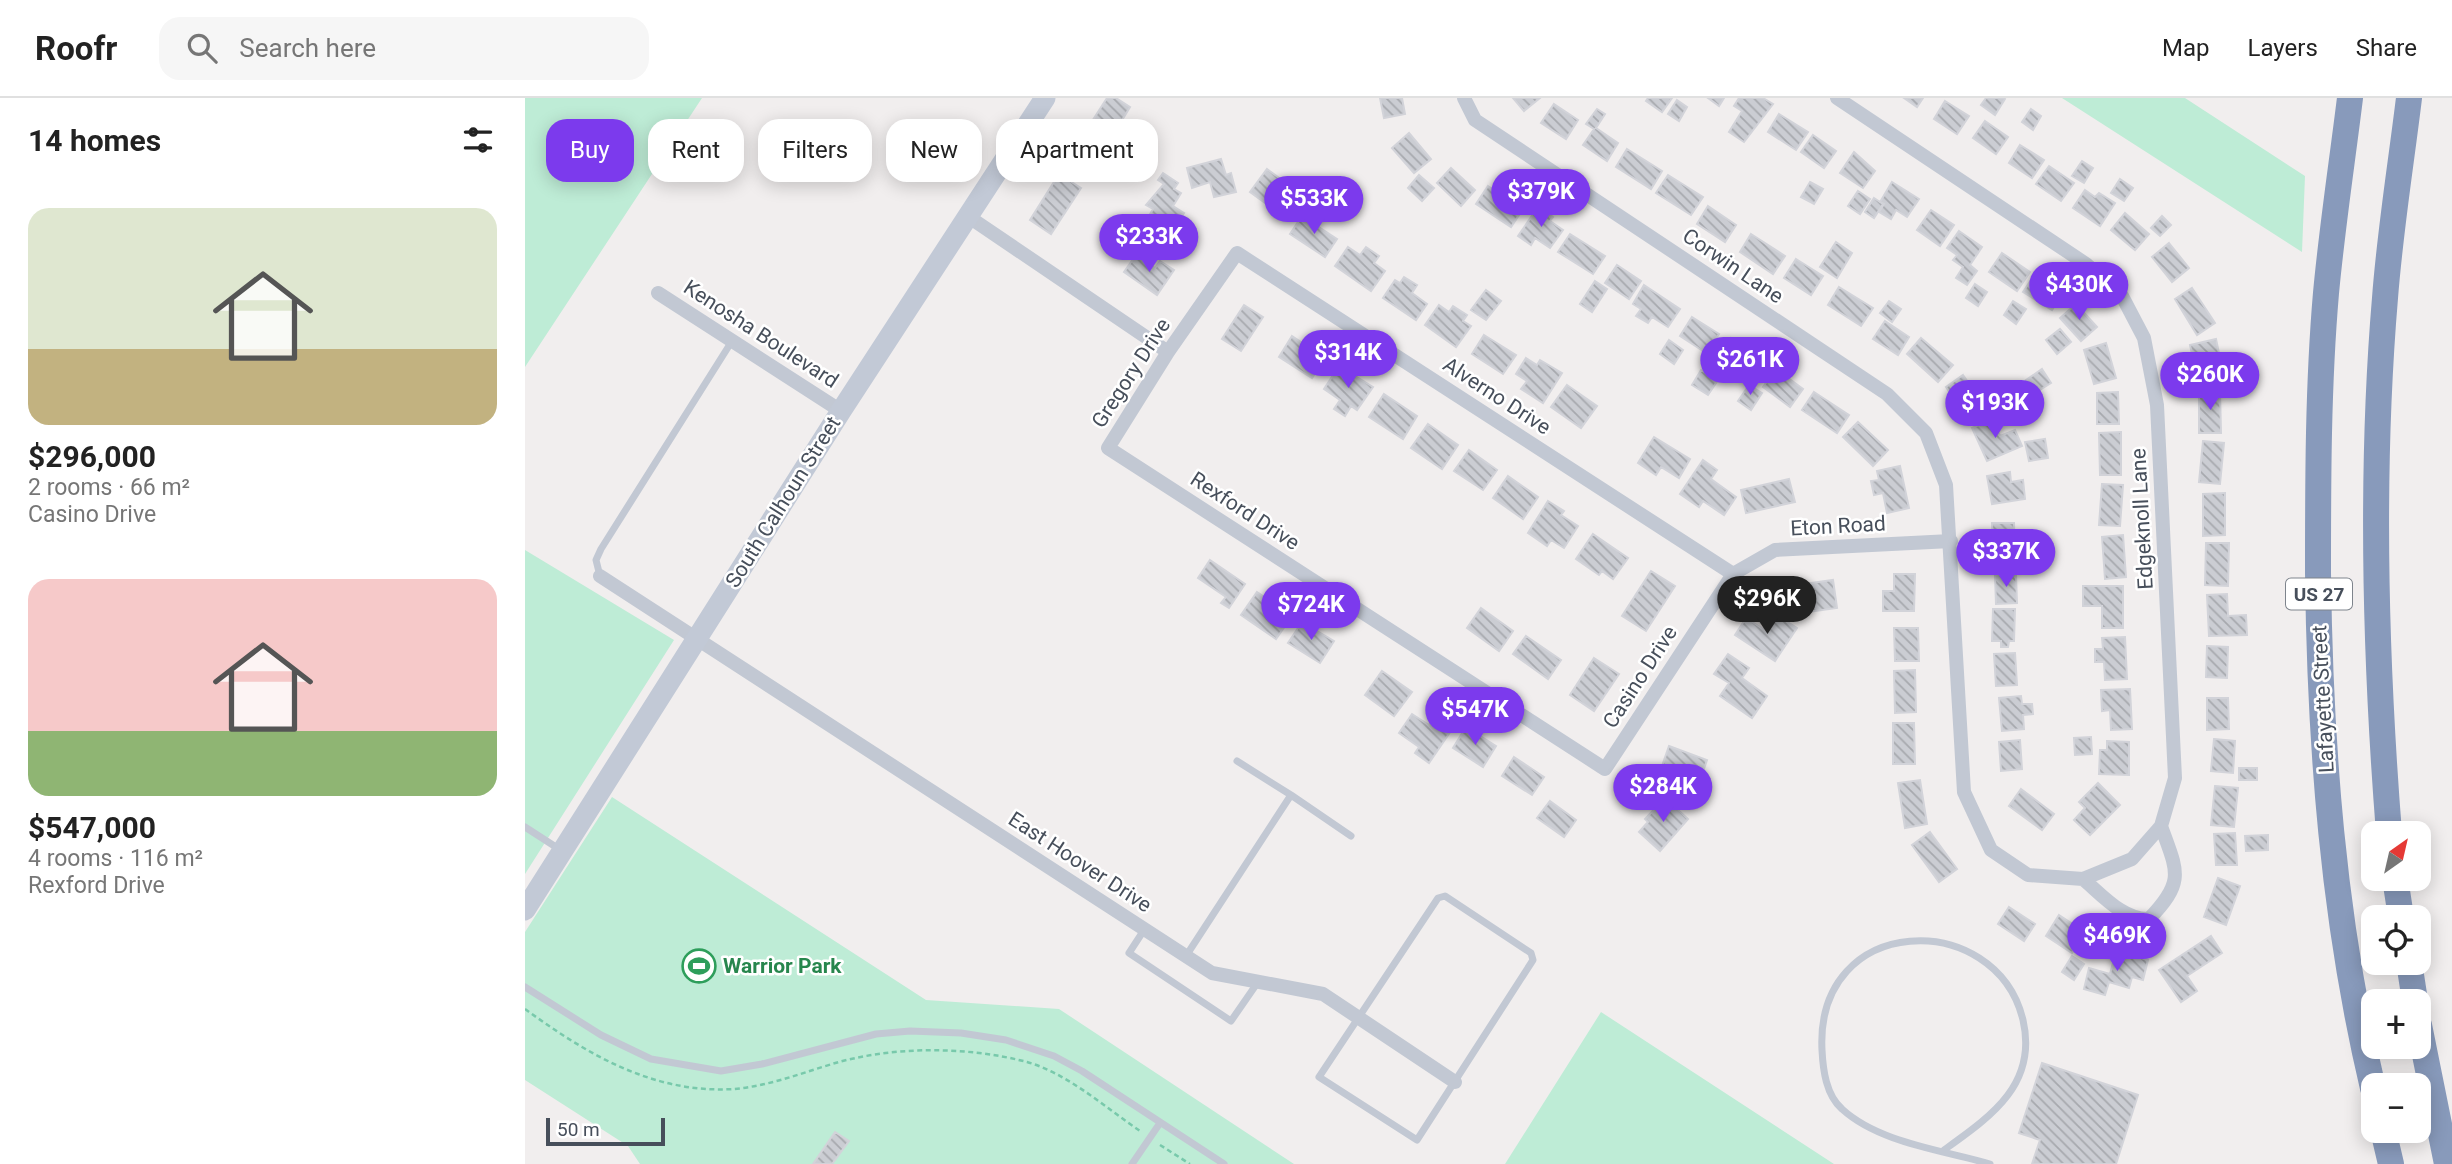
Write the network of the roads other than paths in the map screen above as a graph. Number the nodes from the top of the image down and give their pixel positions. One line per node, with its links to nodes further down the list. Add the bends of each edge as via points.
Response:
1 (1045, 98): 6 (street, South Calhoun Street)
2 (1464, 98): 13 (street, Corwin Lane, via 1475,120 1887,394 1926,433 1946,485)
3 (2350, 98): 33 (highway, Lafayette Street / US 27, via 2326,292 2318,455 2320,696 2332,853)
4 (2409, 98): 20 (highway, US 27, via 2385,297 2377,457 2378,693)
5 (1842, 99): 21 (street, Edgeknoll Lane, via 2086,264 2122,296 2144,338 2157,405 2175,778)
6 (967, 215): 10 (street); 11 (street, South Calhoun Street)
7 (1237, 253): 10 (street, Gregory Drive); 14 (street, Alverno Drive)
8 (658, 293): 9 (street, Kenosha Boulevard)
9 (732, 341): 11 (street, Kenosha Boulevard); 15 (lane, via 601,549 596,560)
10 (1168, 352): 12 (street, Gregory Drive)
11 (841, 411): 16 (street, South Calhoun Street)
12 (1108, 448): 18 (street, Rexford Drive)
13 (1951, 541): 14 (street, Eton Road, via 1775,550); 25 (street, Corwin Lane, via 1963,792 1991,850 2028,875)
14 (1734, 574): 18 (street, Casino Drive)
15 (600, 576): 16 (street, East Hoover Drive)
16 (697, 638): 24 (street, South Calhoun Street); 27 (street, East Hoover Drive)
17 (1237, 761): 19 (lane)
18 (1605, 769)
19 (1291, 796): 23 (lane); 28 (lane)
20 (2388, 821)
21 (2161, 826): 25 (street, Edgeknoll Lane, via 2132,859); 25 (street, via 2177,870 2170,898 2150,919 2127,914)
22 (525, 827): 24 (lane)
23 (1351, 836)
24 (563, 851): 26 (street, South Calhoun Street)
25 (2083, 879)
26 (525, 910)
27 (1145, 929): 28 (street, East Hoover Drive); 29 (lane, via 1129,953 1231,1021)
28 (1186, 956): 29 (street, East Hoover Drive, via 1212,973)
29 (1259, 982): 31 (street, East Hoover Drive, via 1323,994)
30 (525, 987): 35 (lane, via 601,1035 652,1059 721,1071 876,1034 961,1032 1006,1040 1073,1066)
31 (1357, 1018): 34 (street, East Hoover Drive); 34 (lane, via 1319,1077 1417,1140); 34 (lane, via 1438,898 1445,896 1531,953 1533,960)
32 (2426, 1059): 42 (highway)
33 (2369, 1073)
34 (1455, 1082)
35 (1160, 1123): 38 (lane); 39 (lane)
36 (2386, 1143): 41 (highway)
37 (1944, 1150): 37 (lane, via 1863,1124 1840,1107 1823,1075 1821,1033 1829,1000 1847,969 1875,948 1906,940 1971,953 1993,969 2018,999 2028,1042 2021,1076 1995,1114); 40 (lane)
38 (1132, 1164)
39 (1224, 1164)
40 (1990, 1164)
41 (2391, 1164)
42 (2447, 1164)

